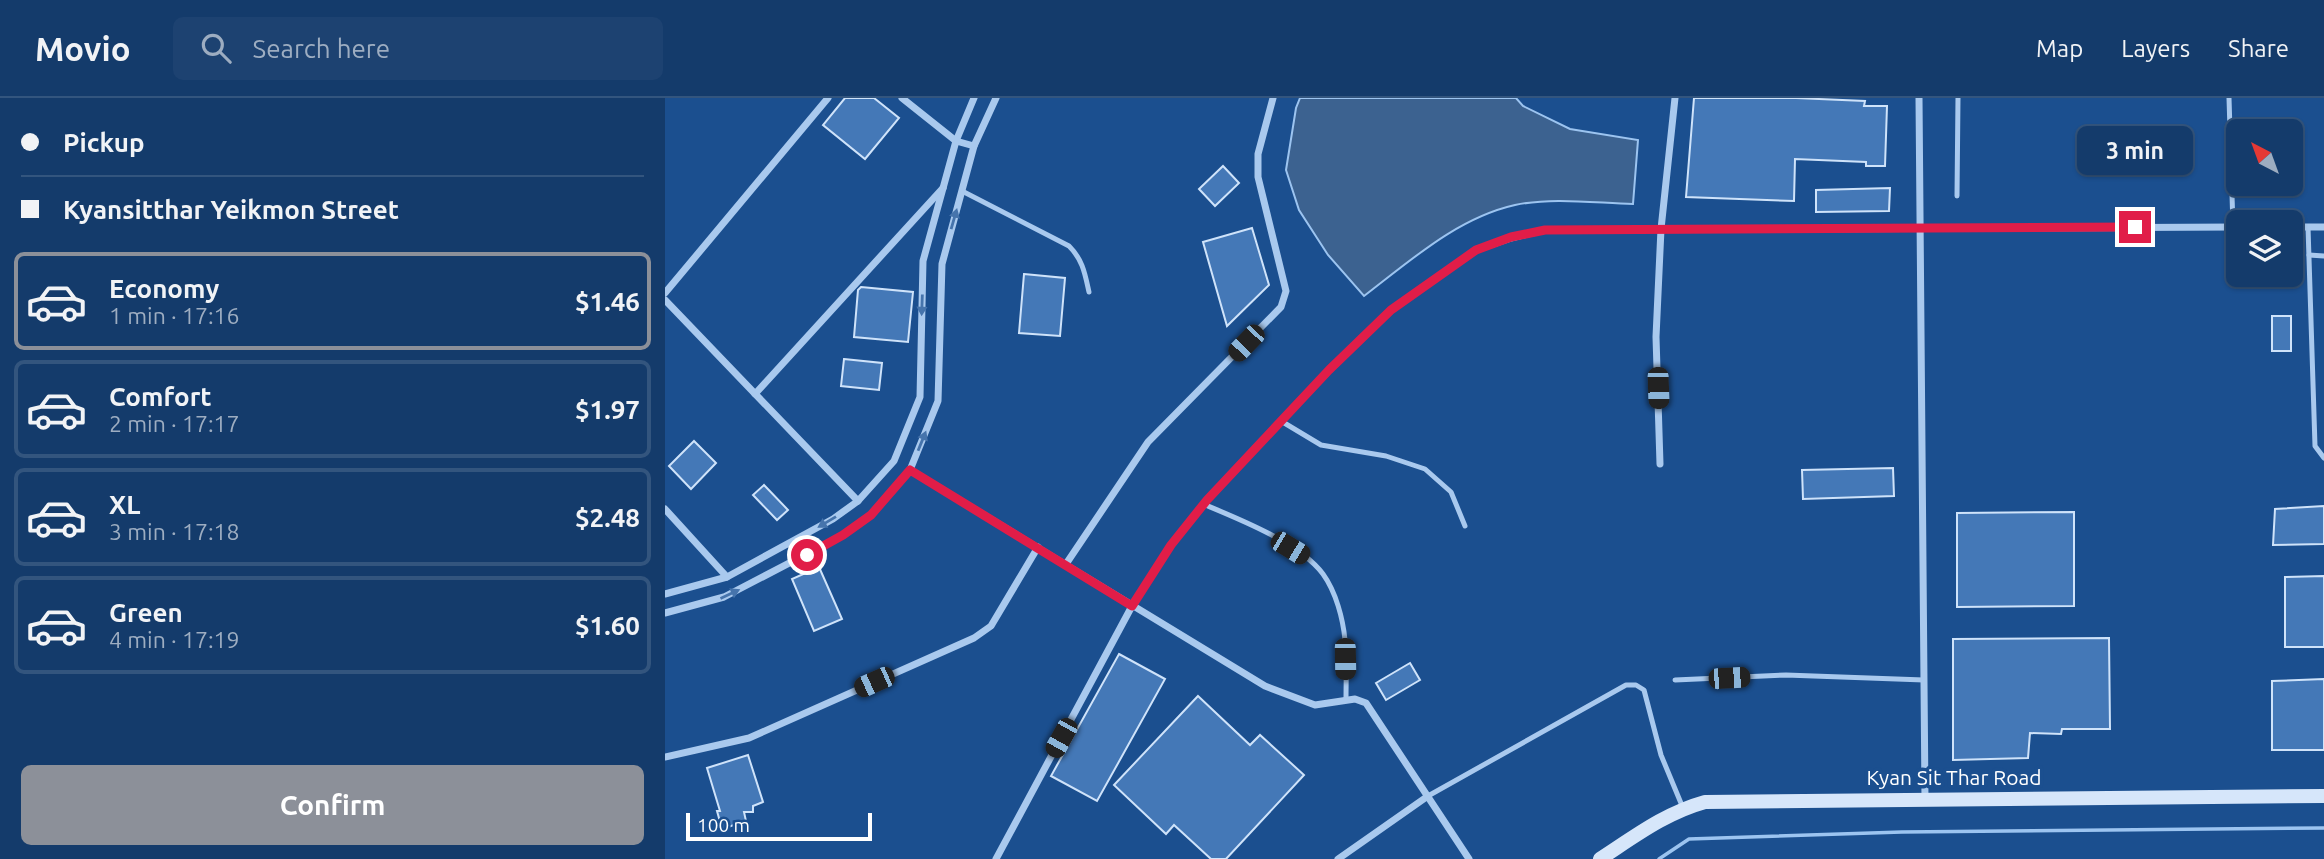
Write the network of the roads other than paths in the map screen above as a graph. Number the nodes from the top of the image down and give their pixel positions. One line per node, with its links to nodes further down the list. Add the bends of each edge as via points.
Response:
1 (828, 98): 25 (street)
2 (902, 98): 10 (street)
3 (974, 98): 10 (street)
4 (996, 98): 11 (street)
5 (1273, 98): 37 (street, via 1258,154 1258,177 1286,291 1281,307 1148,442)
6 (1675, 98): 21 (street)
7 (1919, 98): 16 (street)
8 (1958, 98): 14 (lane)
9 (2229, 98): 15 (lane)
10 (956, 141): 11 (street); 12 (street)
11 (974, 146): 13 (street)
12 (944, 187): 27 (street); 32 (street, one-way to 32, via 923,261 920,397 894,461)
13 (962, 191): 24 (lane, via 1069,246 1084,267); 31 (street, one-way to 13, via 938,401 942,264)
14 (1957, 195)
15 (2235, 210)
16 (1919, 227): 17 (street); 21 (street); 43 (street)
17 (2226, 227)
18 (2303, 227): 19 (street)
19 (2308, 227): 20 (street); 22 (lane)
20 (2324, 227)
21 (1661, 229): 28 (street, via 1545,230 1476,250 1391,310); 30 (street, via 1656,337)
22 (2309, 255): 23 (lane); 29 (lane, via 2315,446)
23 (2324, 256)
24 (1089, 292)
25 (665, 293)
26 (665, 300): 27 (street)
27 (755, 394): 32 (street)
28 (1281, 421): 33 (street); 35 (lane, via 1321,445 1386,456 1425,469 1451,492)
29 (2324, 458)
30 (1660, 464)
31 (910, 470): 36 (street); 41 (street, one-way to 31, via 724,597 843,535 871,515)
32 (858, 501): 38 (street, one-way to 38)
33 (1203, 504): 40 (street); 44 (lane, via 1257,527 1307,558 1324,575 1345,639)
34 (665, 509): 38 (street)
35 (1465, 526)
36 (1038, 547): 37 (street); 45 (street, via 991,626 974,638 749,738)
37 (1066, 564): 40 (street)
38 (727, 577): 39 (street)
39 (665, 594)
40 (1132, 606): 44 (street, via 1265,686 1315,705); 50 (street)
41 (665, 612)
42 (1675, 680): 43 (lane, via 1786,675)
43 (1924, 680): 48 (street)
44 (1346, 700): 46 (street, via 1366,702)
45 (665, 757)
46 (1428, 796): 49 (lane, via 1626,685 1636,684 1644,690 1661,755); 51 (street); 52 (street)
47 (2324, 796): 48 (main road, Kyan Sit Thar Road)
48 (1925, 799): 49 (main road, Kyan Sit Thar Road, via 1705,802)
49 (1683, 808): 53 (main road, Kyan Sit Thar Road)
50 (996, 859)
51 (1338, 859)
52 (1469, 859)
53 (1600, 859)

